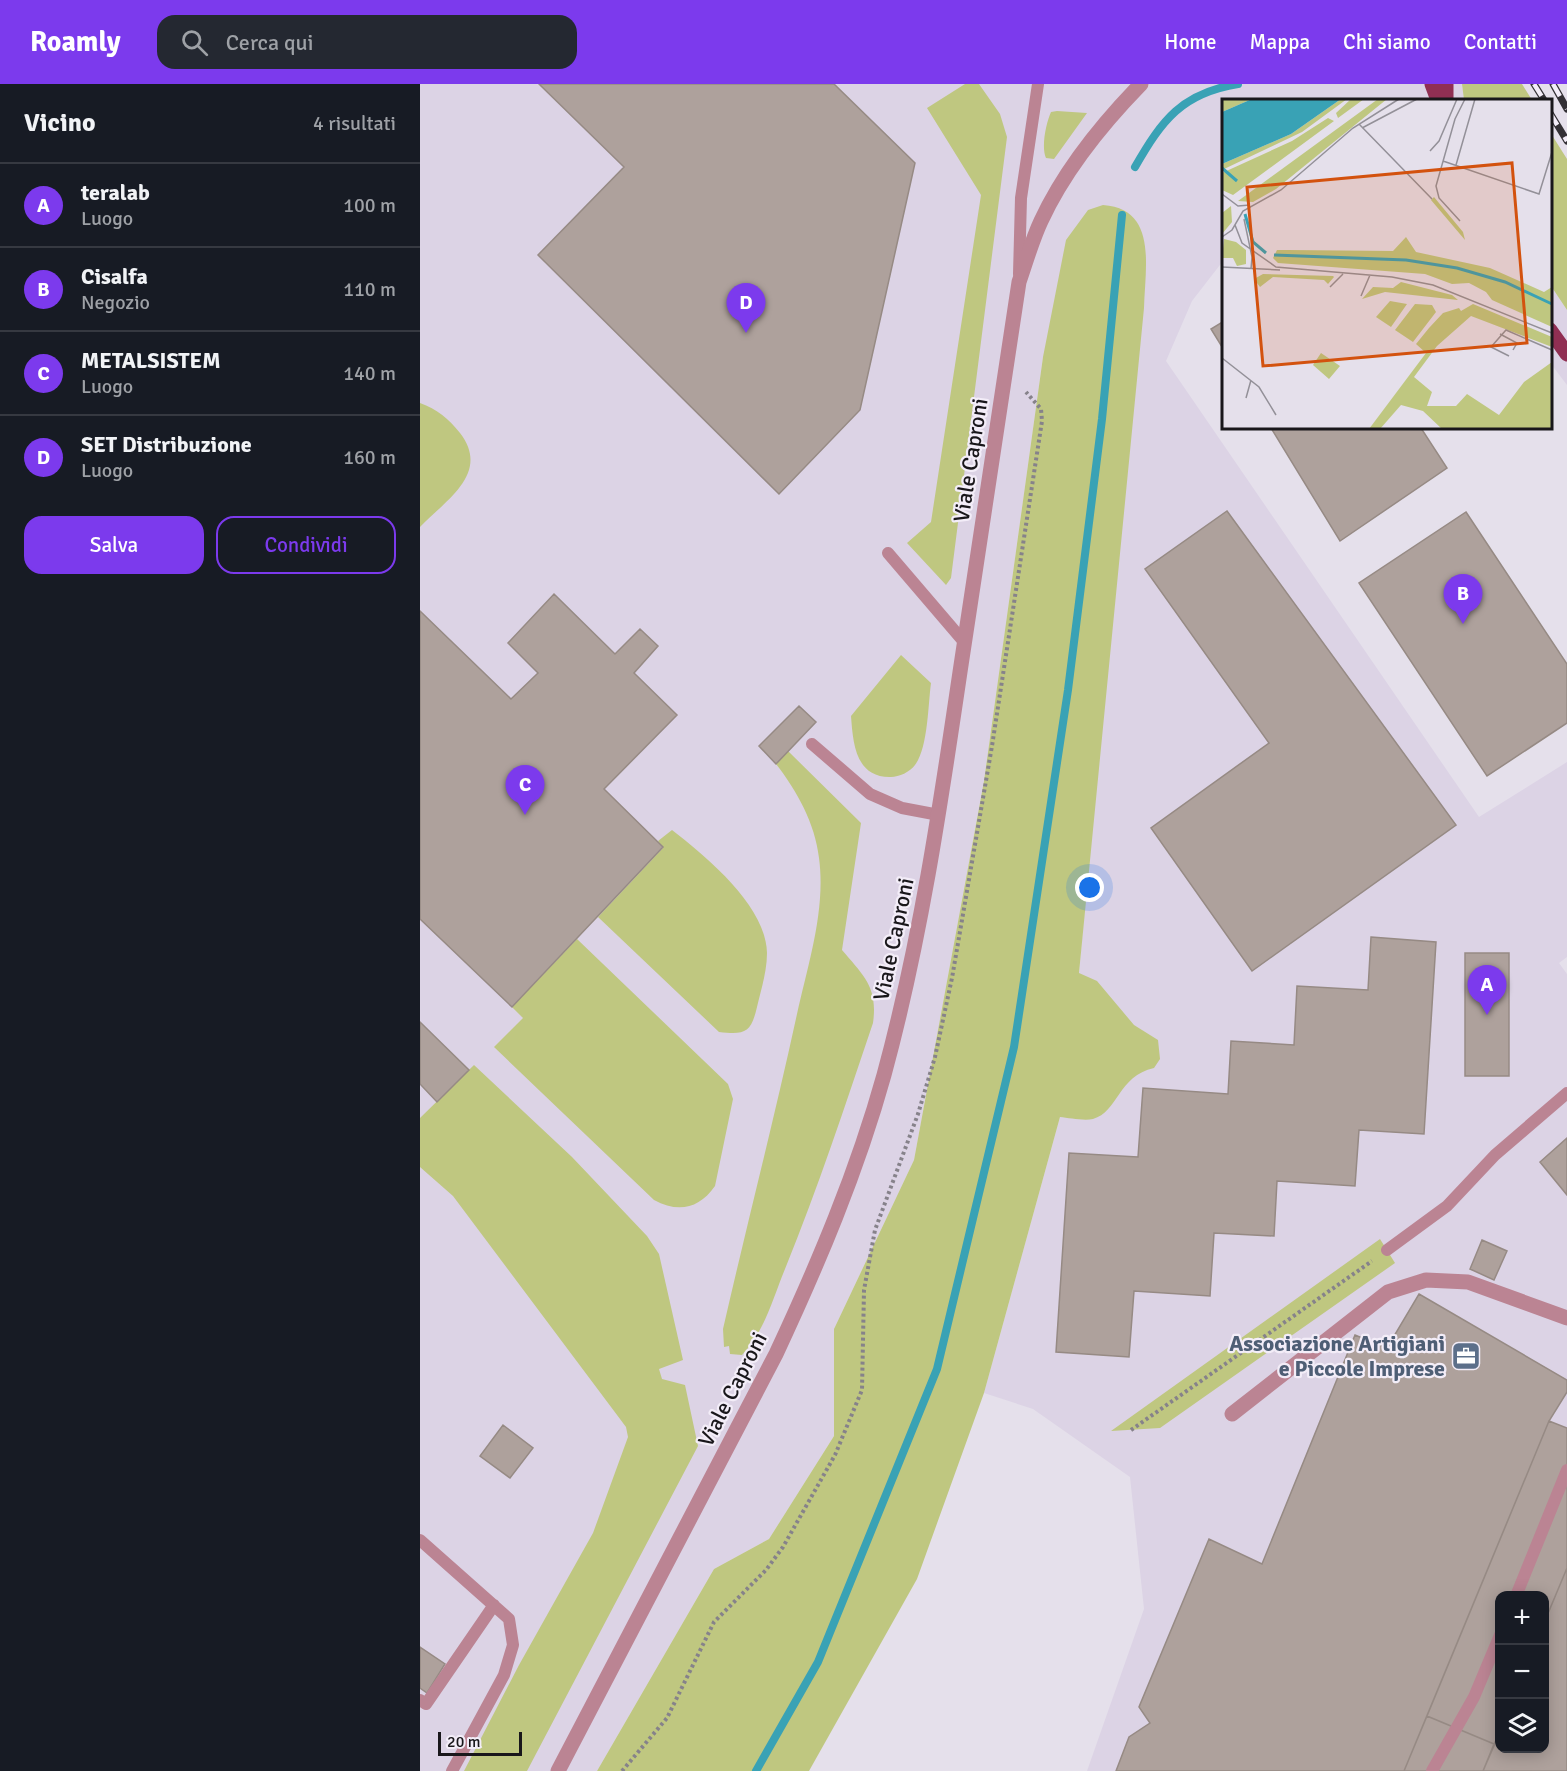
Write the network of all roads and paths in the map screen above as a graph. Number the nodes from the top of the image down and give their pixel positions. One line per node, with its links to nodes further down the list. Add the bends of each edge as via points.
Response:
1 (1038, 84): 5 (lane, via 1021,198)
2 (1141, 84): 5 (street, Viale Caproni, via 1095,135 1058,189 1040,223)
3 (1432, 84): 4 (main road)
4 (1438, 99)
5 (1019, 282): 9 (street, Viale Caproni)
6 (1552, 332): 7 (main road)
7 (1567, 354)
8 (888, 553): 9 (lane)
9 (965, 643): 11 (street, Viale Caproni)
10 (812, 744): 11 (lane, via 870,794 902,808)
11 (939, 815): 24 (street, Viale Caproni, via 903,1003 841,1206 776,1354)
12 (1567, 1093): 13 (lane, via 1495,1155 1448,1206)
13 (1387, 1250): 16 (path)
14 (1567, 1318): 15 (street, via 1468,1282 1426,1280 1388,1292)
15 (1232, 1414)
16 (1131, 1430)
17 (1567, 1470): 19 (lane)
18 (420, 1540): 20 (lane)
19 (1518, 1591)
20 (494, 1605): 22 (lane, via 426,1704); 23 (lane, via 509,1619 513,1645 504,1675)
21 (1496, 1645): 25 (lane, via 1474,1697)
22 (420, 1700)
23 (452, 1771)
24 (558, 1771)
25 (1432, 1771)

